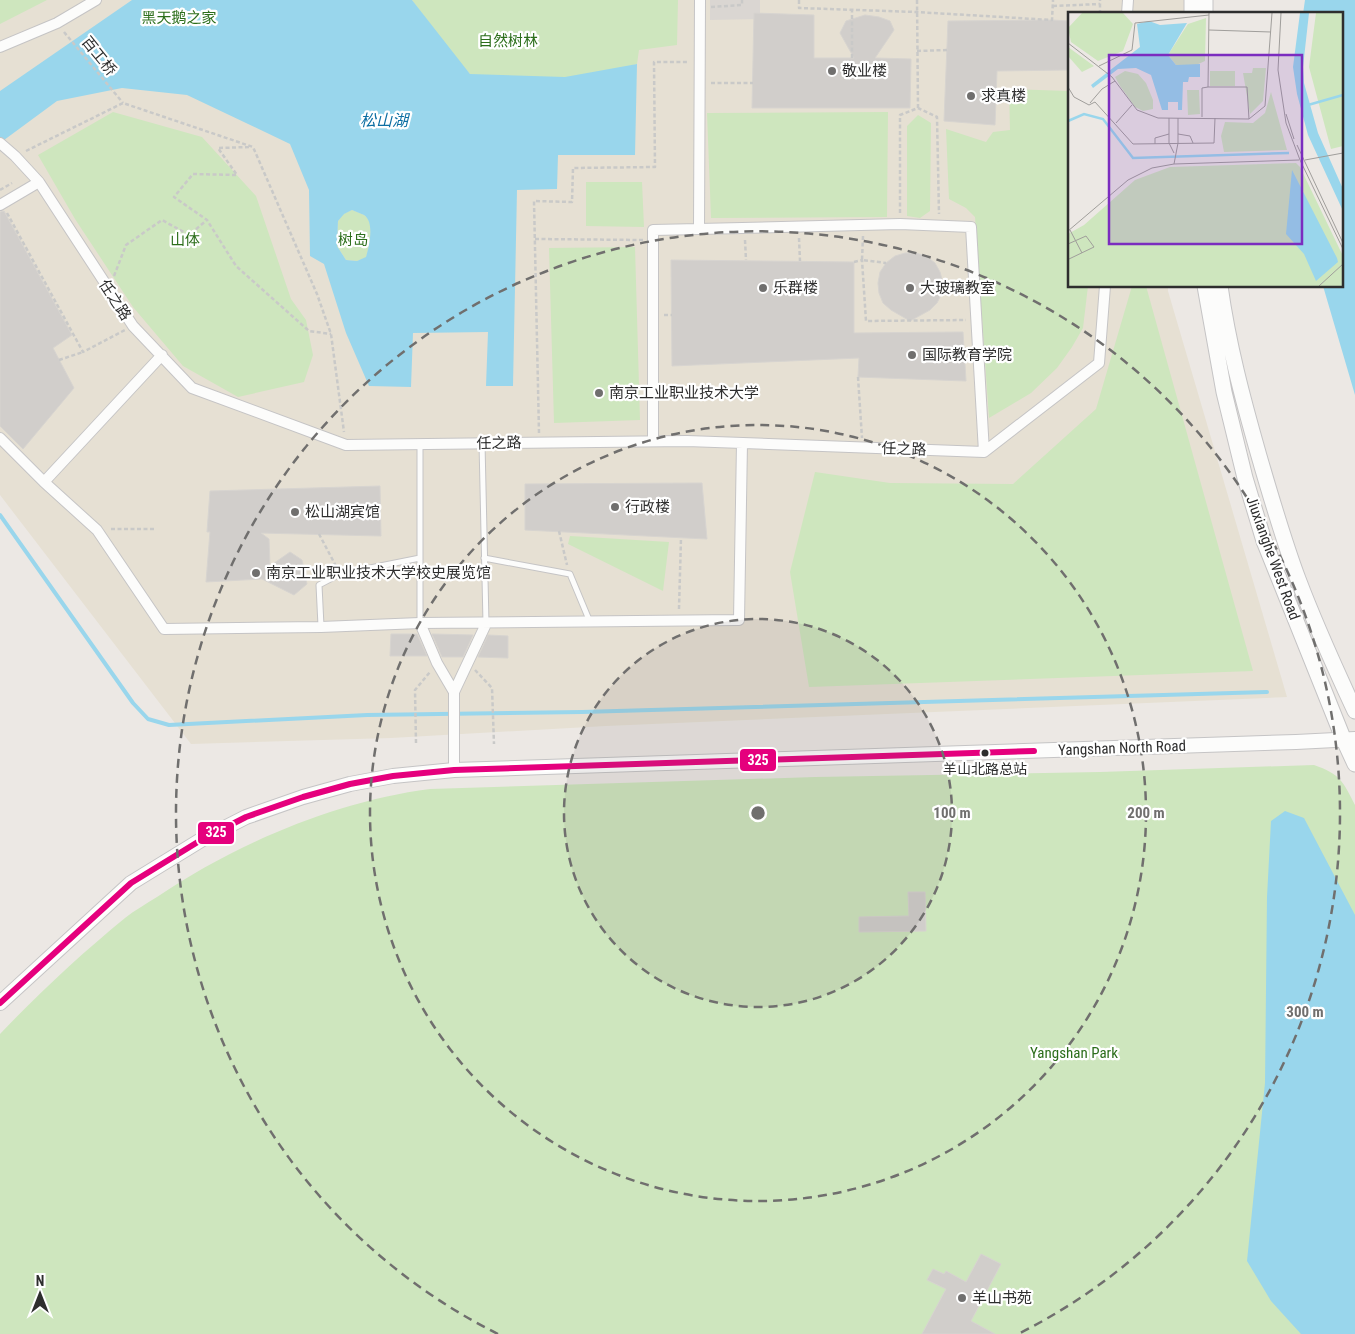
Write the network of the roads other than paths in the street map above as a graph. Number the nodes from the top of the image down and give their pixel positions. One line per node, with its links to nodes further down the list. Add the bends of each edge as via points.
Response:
1 (96, 0): 3 (street, via 57,23)
2 (700, 4): 7 (street)
3 (0, 47)
4 (0, 143): 5 (street, 任之路)
5 (39, 182): 6 (street); 11 (street, 任之路, via 132,326)
6 (1, 205)
7 (698, 229): 13 (street, via 653,230); 17 (street, via 900,224 971,227)
8 (1106, 288): 17 (street, via 1099,363)
9 (1206, 288): 27 (main road, Jiuxianghe West Road, via 1224,392 1261,532)
10 (1220, 288): 26 (main road, Jiuxianghe West Road, via 1239,386 1276,514 1326,649)
11 (162, 356): 16 (street, 任之路, via 192,388 346,445); 18 (street)
12 (0, 438): 18 (street)
13 (653, 440): 14 (street, 任之路); 15 (street, 任之路)
14 (482, 443): 16 (street, 任之路); 20 (lane)
15 (742, 443): 17 (street, 任之路); 21 (street, via 739,620)
16 (420, 444): 19 (lane)
17 (984, 452)
18 (44, 482): 24 (street, via 97,530 164,629)
19 (420, 558): 22 (lane); 24 (lane, via 340,574 319,586)
20 (484, 558): 21 (lane, via 570,574); 23 (lane)
21 (590, 622): 23 (street)
22 (420, 623): 23 (street); 24 (street); 25 (street)
23 (486, 624): 25 (street)
24 (321, 627)
25 (454, 692): 29 (street)
26 (1355, 711)
27 (1349, 738): 28 (main road, Jiuxianghe West Road); 29 (street, Yangshan North Road)
28 (1355, 764)
29 (454, 770): 30 (street, Yangshan North Road, via 350,784 246,817 131,883)
30 (0, 1002)

